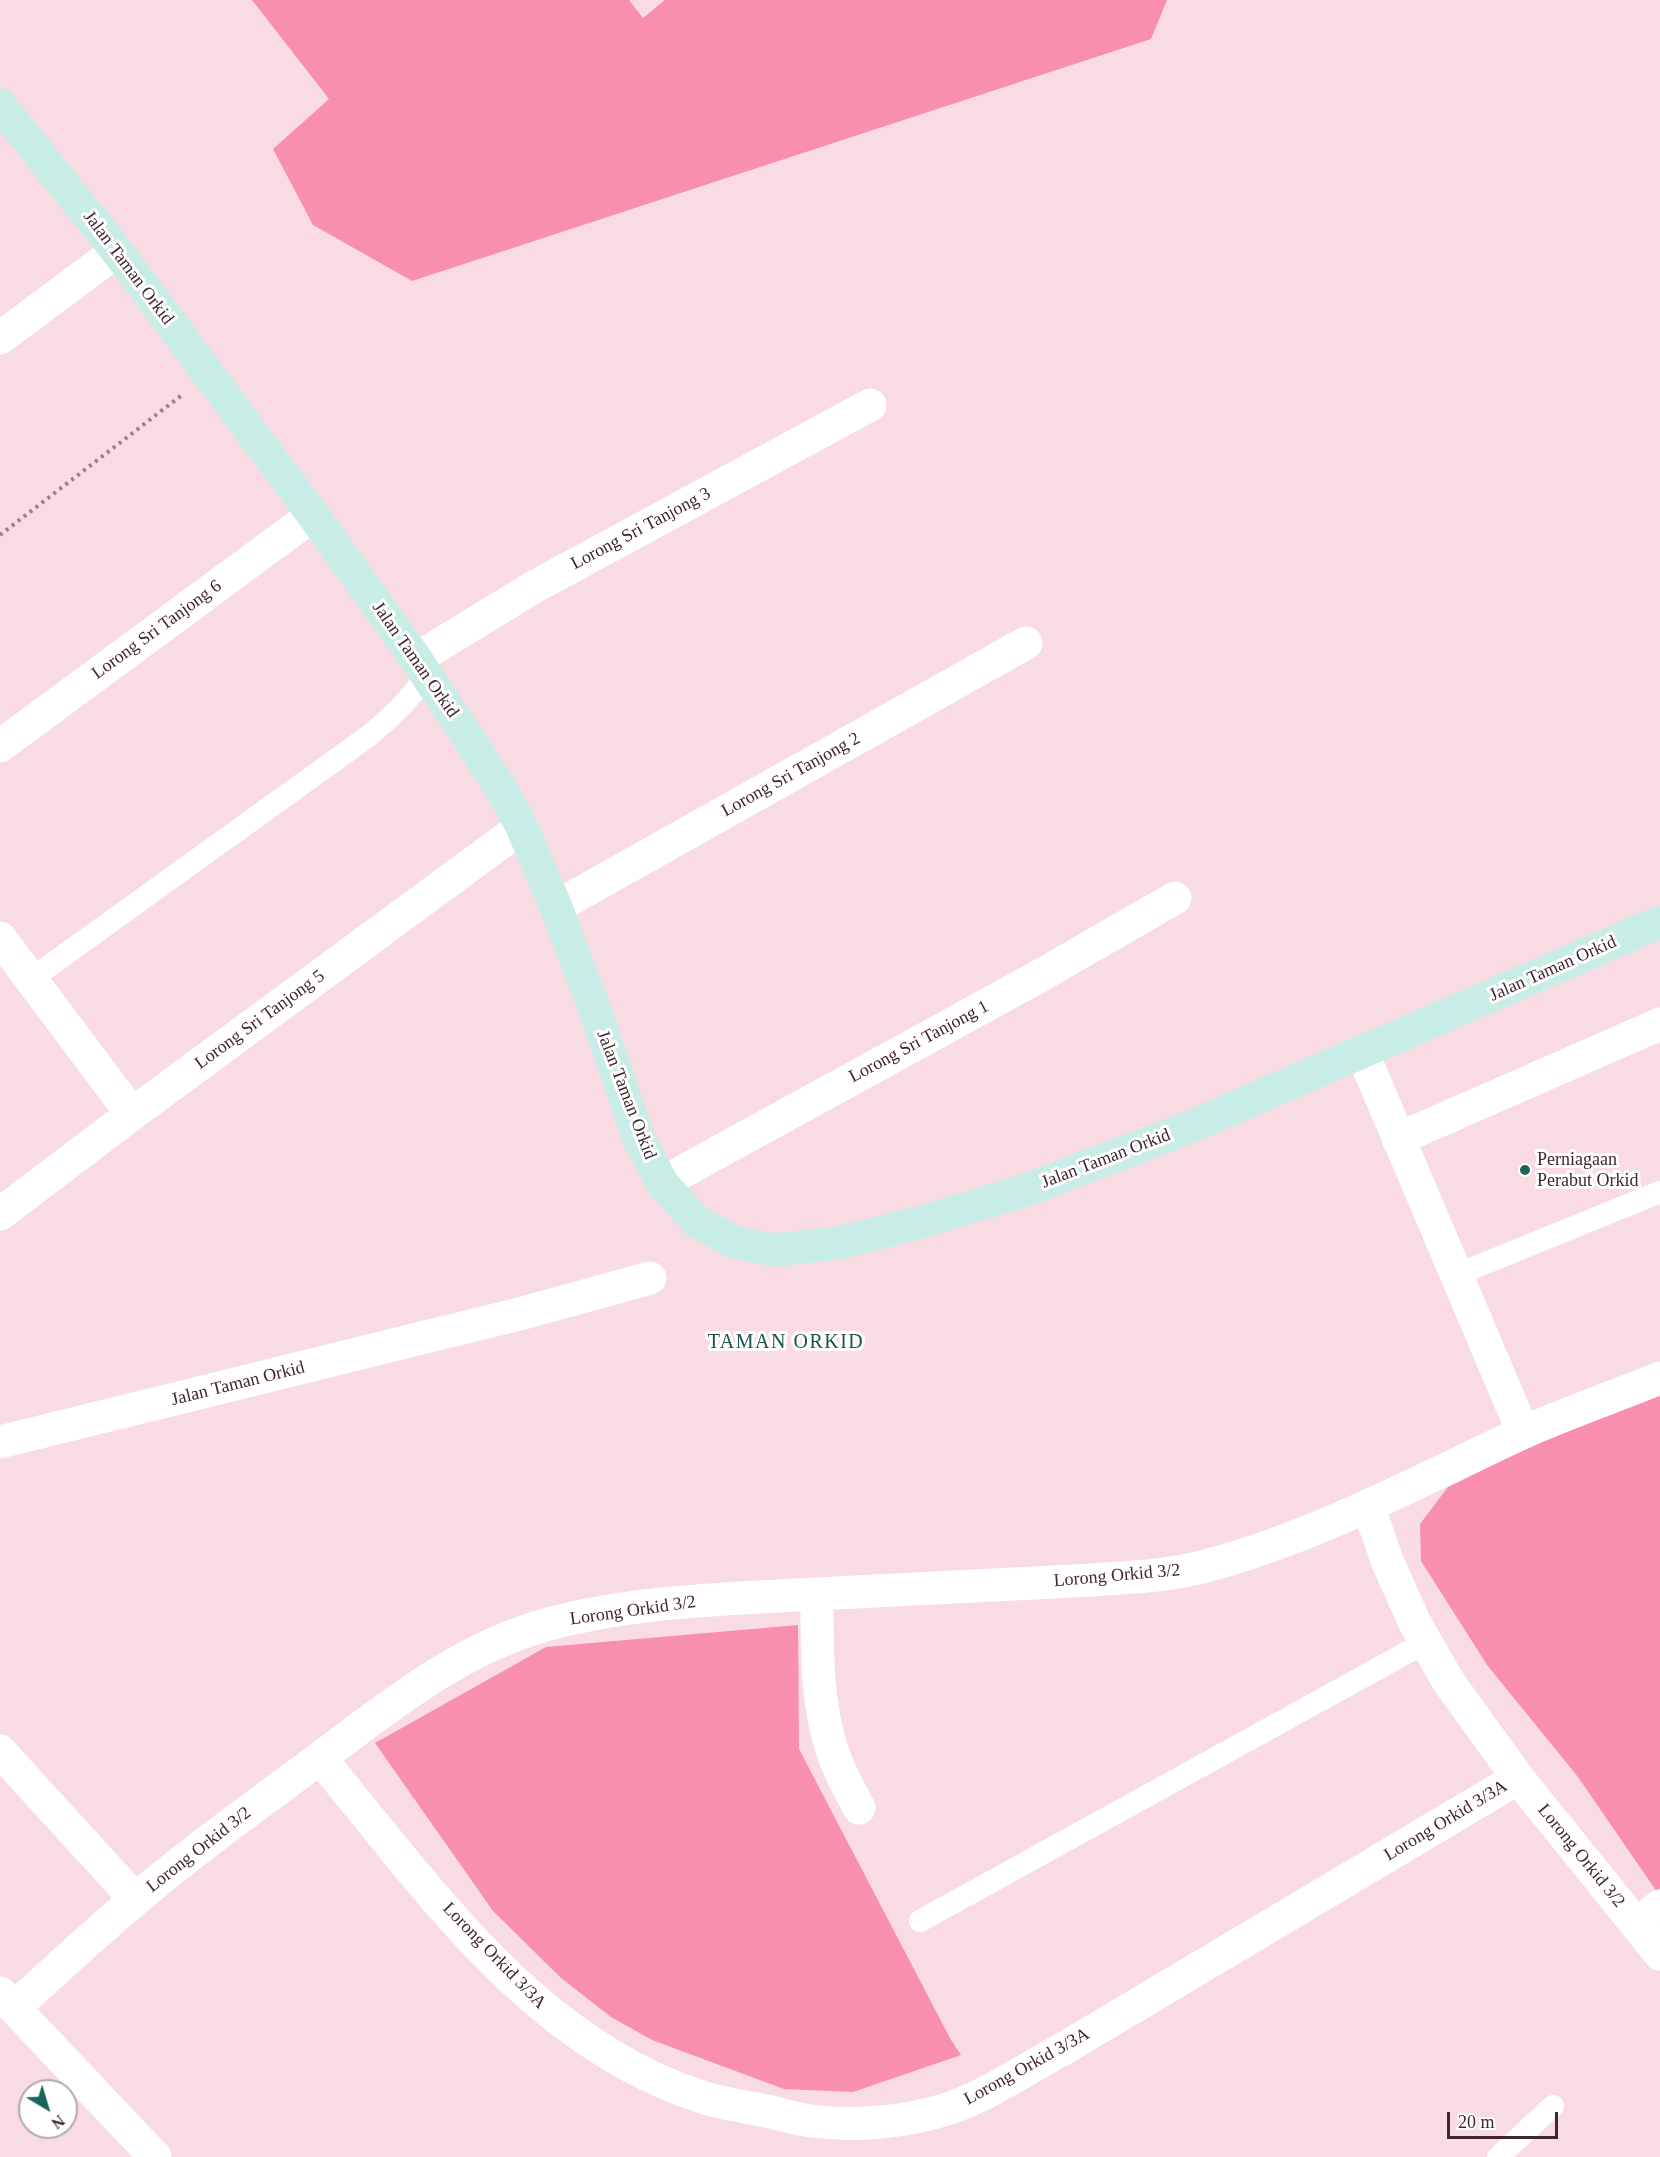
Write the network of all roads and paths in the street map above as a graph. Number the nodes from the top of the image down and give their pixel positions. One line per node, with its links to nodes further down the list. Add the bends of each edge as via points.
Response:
1 (0, 105): 2 (main road, Jalan Taman Orkid)
2 (117, 251): 3 (street); 4 (main road, Jalan Taman Orkid)
3 (0, 338)
4 (208, 375): 6 (main road, Jalan Taman Orkid); 7 (path)
5 (870, 405): 9 (street, Lorong Sri Tanjong 3, via 534,587)
6 (313, 515): 9 (main road, Jalan Taman Orkid); 10 (street, Lorong Sri Tanjong 6)
7 (0, 535)
8 (1026, 643): 13 (street, Lorong Sri Tanjong 2)
9 (422, 667): 11 (main road, Jalan Taman Orkid); 16 (lane, via 417,690 370,735)
10 (0, 746)
11 (522, 827): 13 (main road, Jalan Taman Orkid); 19 (street, Lorong Sri Tanjong 5)
12 (1175, 898): 21 (street, Lorong Sri Tanjong 1)
13 (556, 907): 21 (main road, Jalan Taman Orkid, via 639,1139)
14 (1660, 922): 18 (main road, Jalan Taman Orkid)
15 (0, 938): 16 (street)
16 (31, 979): 19 (street)
17 (1660, 1024): 20 (street)
18 (1362, 1052): 20 (street); 21 (main road, Jalan Taman Orkid, via 1192,1126 1029,1188 839,1243 775,1250 734,1242 696,1221)
19 (132, 1114): 23 (street, Lorong Sri Tanjong 5)
20 (1398, 1139): 24 (street)
21 (662, 1183)
22 (1660, 1192): 24 (lane)
23 (0, 1214)
24 (1456, 1275): 27 (street)
25 (650, 1278): 28 (street, Jalan Taman Orkid)
26 (1660, 1378): 27 (street, Lorong Orkid 3/2)
27 (1523, 1432): 29 (street, Lorong Orkid 3/2)
28 (0, 1442)
29 (1368, 1506): 30 (street, Lorong Orkid 3/2, via 1257,1550 1154,1576); 31 (street, Lorong Orkid 3/2, via 1388,1563)
30 (817, 1594): 33 (street, Lorong Orkid 3/2, via 675,1602 547,1624 474,1653 436,1675); 35 (street, via 817,1653 823,1711 833,1754)
31 (1426, 1642): 34 (street, Lorong Orkid 3/2, via 1448,1682); 38 (lane)
32 (0, 1751): 36 (street)
33 (320, 1758): 34 (street, Lorong Orkid 3/3A, via 488,1956 547,2012 592,2044 642,2072 705,2098 812,2121 855,2122 916,2117 951,2107 992,2088); 36 (street, Lorong Orkid 3/2)
34 (1518, 1778): 37 (street, Lorong Orkid 3/2)
35 (858, 1808)
36 (135, 1899): 40 (street, Lorong Orkid 3/2)
37 (1648, 1915): 39 (street, Lorong Orkid 3/2)
38 (920, 1921)
39 (1660, 1954)
40 (7, 2000): 42 (street)
41 (1553, 2106): 43 (lane)
42 (155, 2157)
43 (1498, 2157)

